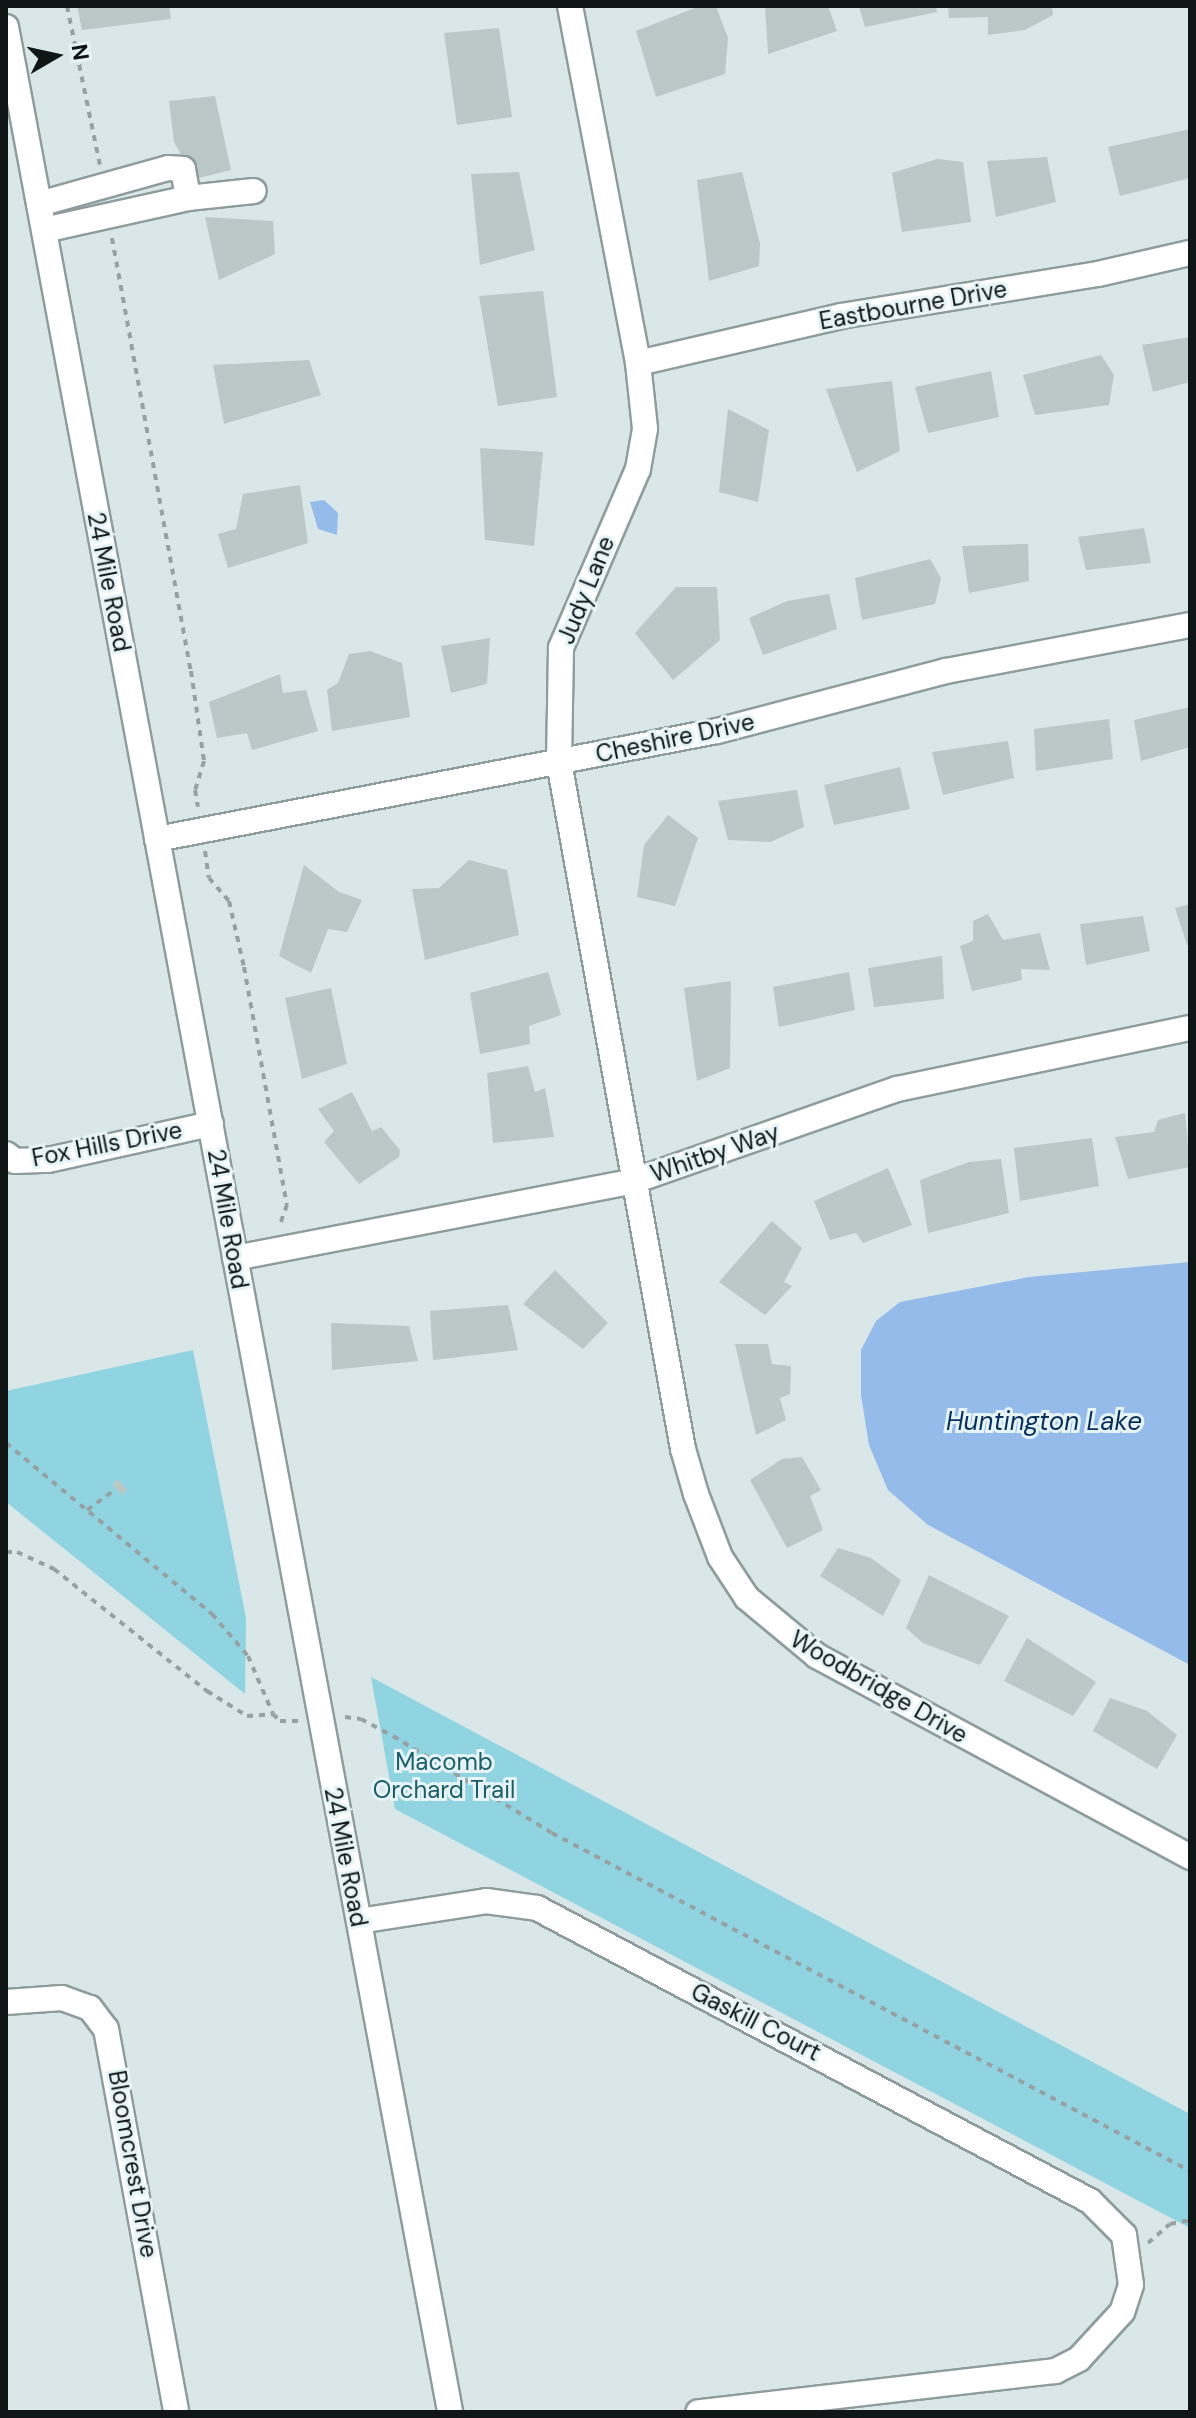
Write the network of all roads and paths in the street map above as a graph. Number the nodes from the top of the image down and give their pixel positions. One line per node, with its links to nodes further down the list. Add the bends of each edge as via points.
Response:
1 (67, 6): 4 (path)
2 (570, 6): 11 (street, Judy Lane)
3 (6, 27): 7 (street, 24 Mile Road)
4 (103, 184): 6 (street, via 183,169); 7 (street)
5 (254, 191): 6 (street)
6 (188, 198): 8 (street)
7 (39, 204): 9 (street, 24 Mile Road)
8 (108, 214): 9 (street); 14 (path, via 191,671 204,761 195,790)
9 (44, 230): 15 (street, 24 Mile Road)
10 (1190, 253): 11 (street, Eastbourne Drive, via 1098,274 841,316)
11 (638, 363): 13 (street, Judy Lane, via 643,450 561,648)
12 (1190, 625): 13 (street, Cheshire Drive, via 946,671 717,731)
13 (559, 762): 14 (street, Cheshire Drive); 19 (street, Judy Lane)
14 (202, 831): 15 (street, Cheshire Drive); 20 (path, via 209,878 229,901 244,967 287,1205 278,1229)
15 (157, 839): 17 (street, 24 Mile Road)
16 (1190, 1028): 19 (street, Whitby Way, via 897,1089)
17 (211, 1124): 18 (street, Fox Hills Drive, via 48,1160 15,1161); 21 (street, 24 Mile Road)
18 (6, 1154)
19 (634, 1181): 20 (street, Whitby Way); 28 (street, Woodbridge Drive, via 683,1449 720,1557 747,1598 817,1656)
20 (283, 1249): 21 (street, Whitby Way)
21 (235, 1258): 27 (street, 24 Mile Road)
22 (6, 1443): 24 (path)
23 (116, 1489): 24 (path)
24 (87, 1510): 26 (path, via 232,1633)
25 (6, 1552): 26 (path, via 54,1569 207,1691 247,1716)
26 (273, 1714): 27 (path, via 280,1721)
27 (319, 1720): 29 (street, 24 Mile Road); 31 (path, via 361,1719 552,1833)
28 (1190, 1857)
29 (359, 1921): 33 (street, Gaskill Court, via 486,1901 537,1908 1090,2201 1124,2235); 35 (street, 24 Mile Road)
30 (6, 2002): 34 (street, Bloomcrest Drive, via 62,1998 90,2008 106,2029)
31 (1190, 2171)
32 (1190, 2220): 33 (path, via 1170,2224)
33 (1131, 2260): 36 (street, via 1131,2285 1122,2312 1079,2359 1055,2371)
34 (176, 2412)
35 (450, 2412)
36 (698, 2412)

